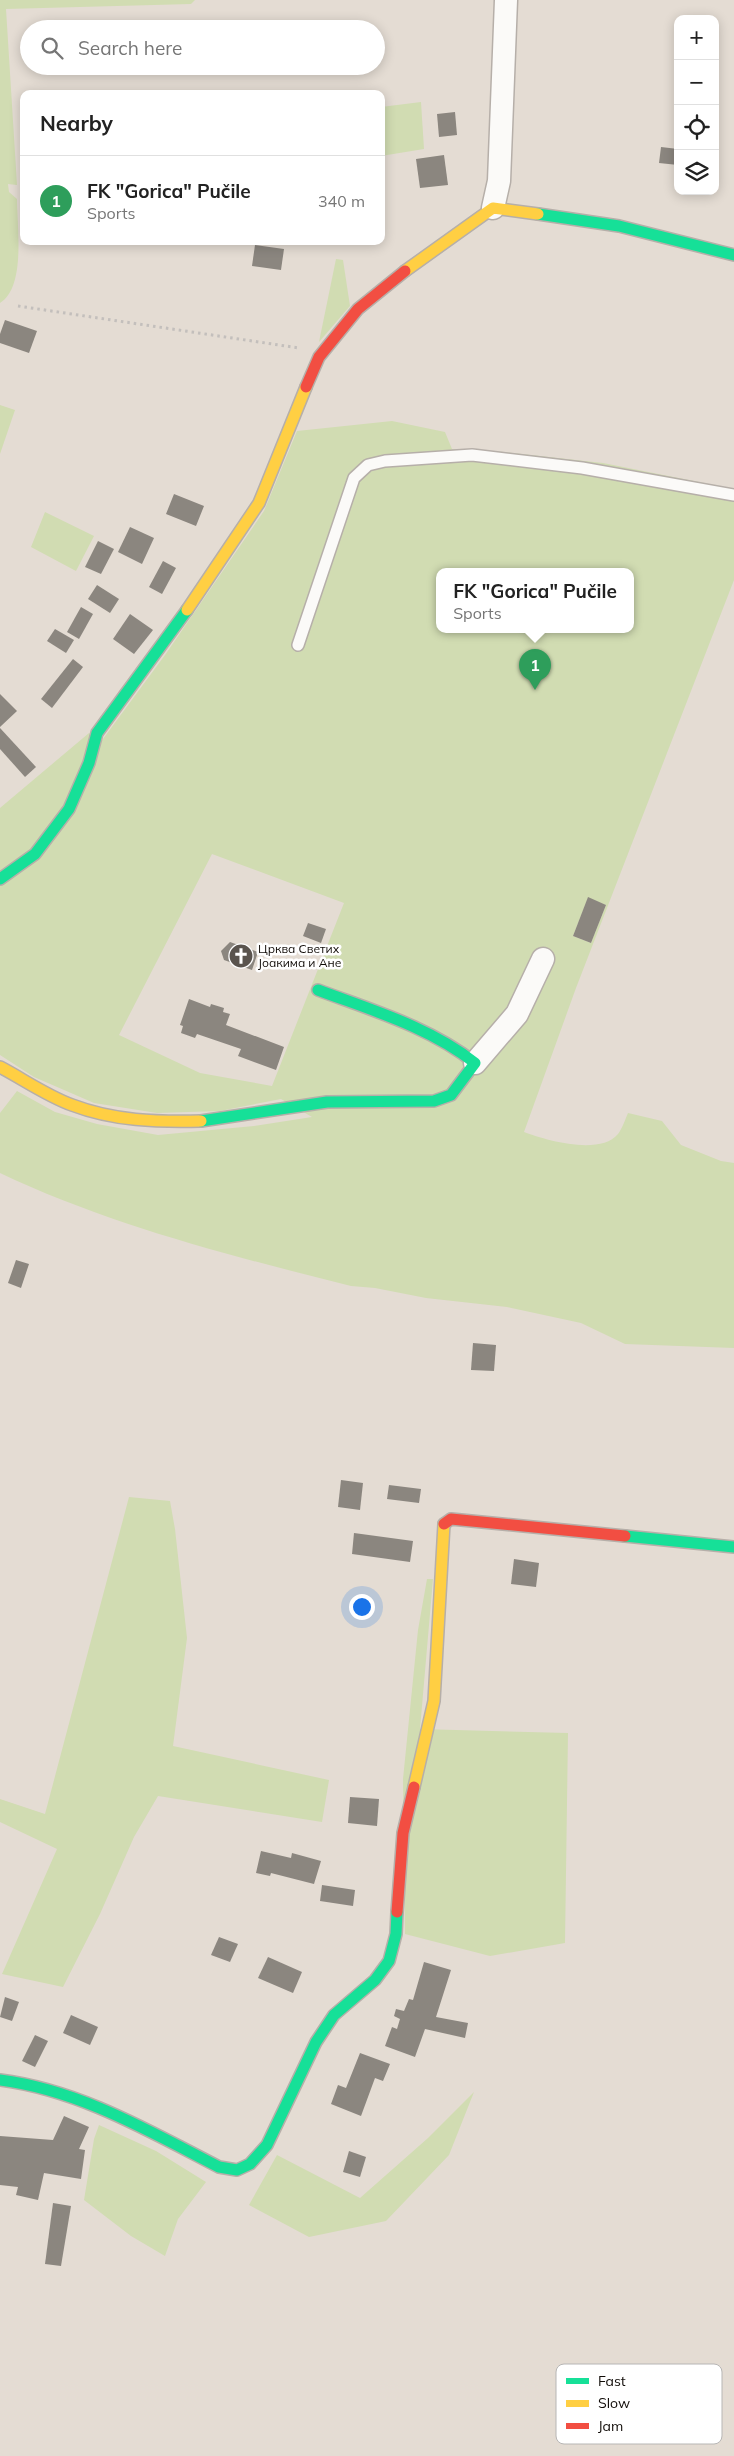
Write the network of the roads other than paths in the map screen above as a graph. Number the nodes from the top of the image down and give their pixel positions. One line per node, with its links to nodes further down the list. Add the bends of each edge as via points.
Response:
1 (506, 0): 2 (street, via 499,181)
2 (493, 208): 3 (street, via 619,226); 6 (street, via 414,264 358,310 319,357 259,503 200,593 97,733 89,763 69,809 35,854)
3 (734, 255)
4 (734, 495): 5 (lane, via 505,457 472,455 368,465 354,478)
5 (298, 645)
6 (0, 879)
7 (543, 959): 9 (street, via 517,1014)
8 (318, 990): 9 (street, via 454,1046)
9 (475, 1064): 10 (street, via 451,1094 434,1101 327,1102 204,1121 150,1122 71,1105)
10 (0, 1067)
11 (734, 1547): 12 (street, via 451,1519 444,1524 434,1700 403,1834 396,1934 389,1961 375,1980 334,2015 316,2042 267,2145 250,2164 237,2170 218,2167 87,2102 32,2084)
12 (0, 2080)

